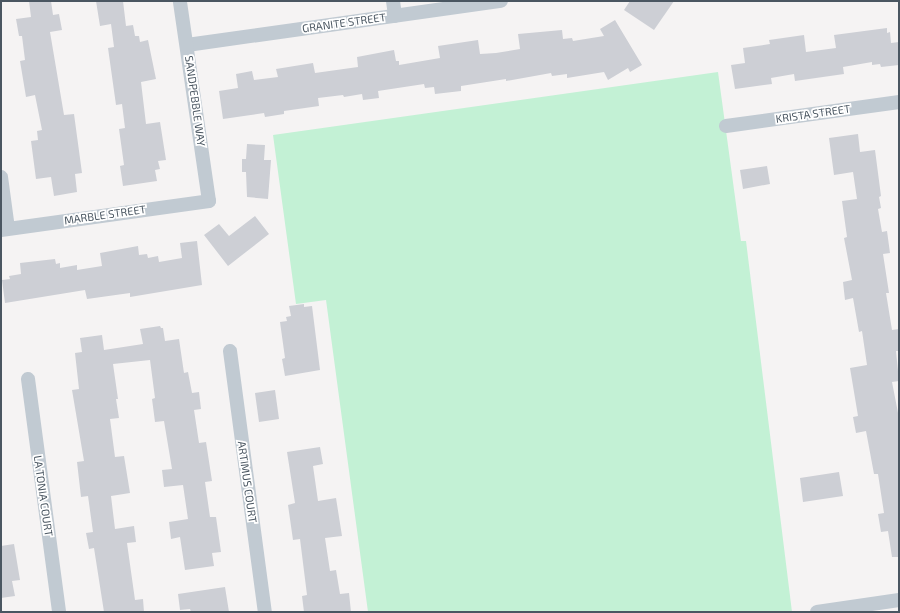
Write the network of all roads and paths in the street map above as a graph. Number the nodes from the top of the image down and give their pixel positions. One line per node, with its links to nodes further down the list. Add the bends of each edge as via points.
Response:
1 (180, 1): 5 (street, SANDPEBBLE WAY)
2 (393, 1): 4 (street)
3 (501, 1): 4 (street, GRANITE STREET)
4 (395, 16): 5 (street, GRANITE STREET)
5 (187, 45): 9 (street, SANDPEBBLE WAY)
6 (899, 102): 7 (street, KRISTA STREET)
7 (726, 126)
8 (1, 177): 10 (street)
9 (209, 201): 10 (street, MARBLE STREET)
10 (5, 229)
11 (230, 351): 15 (street, ARTIMUS COURT)
12 (28, 379): 14 (street, LA TONIA COURT)
13 (899, 600): 16 (street)
14 (59, 612)
15 (265, 612)
16 (817, 612)

